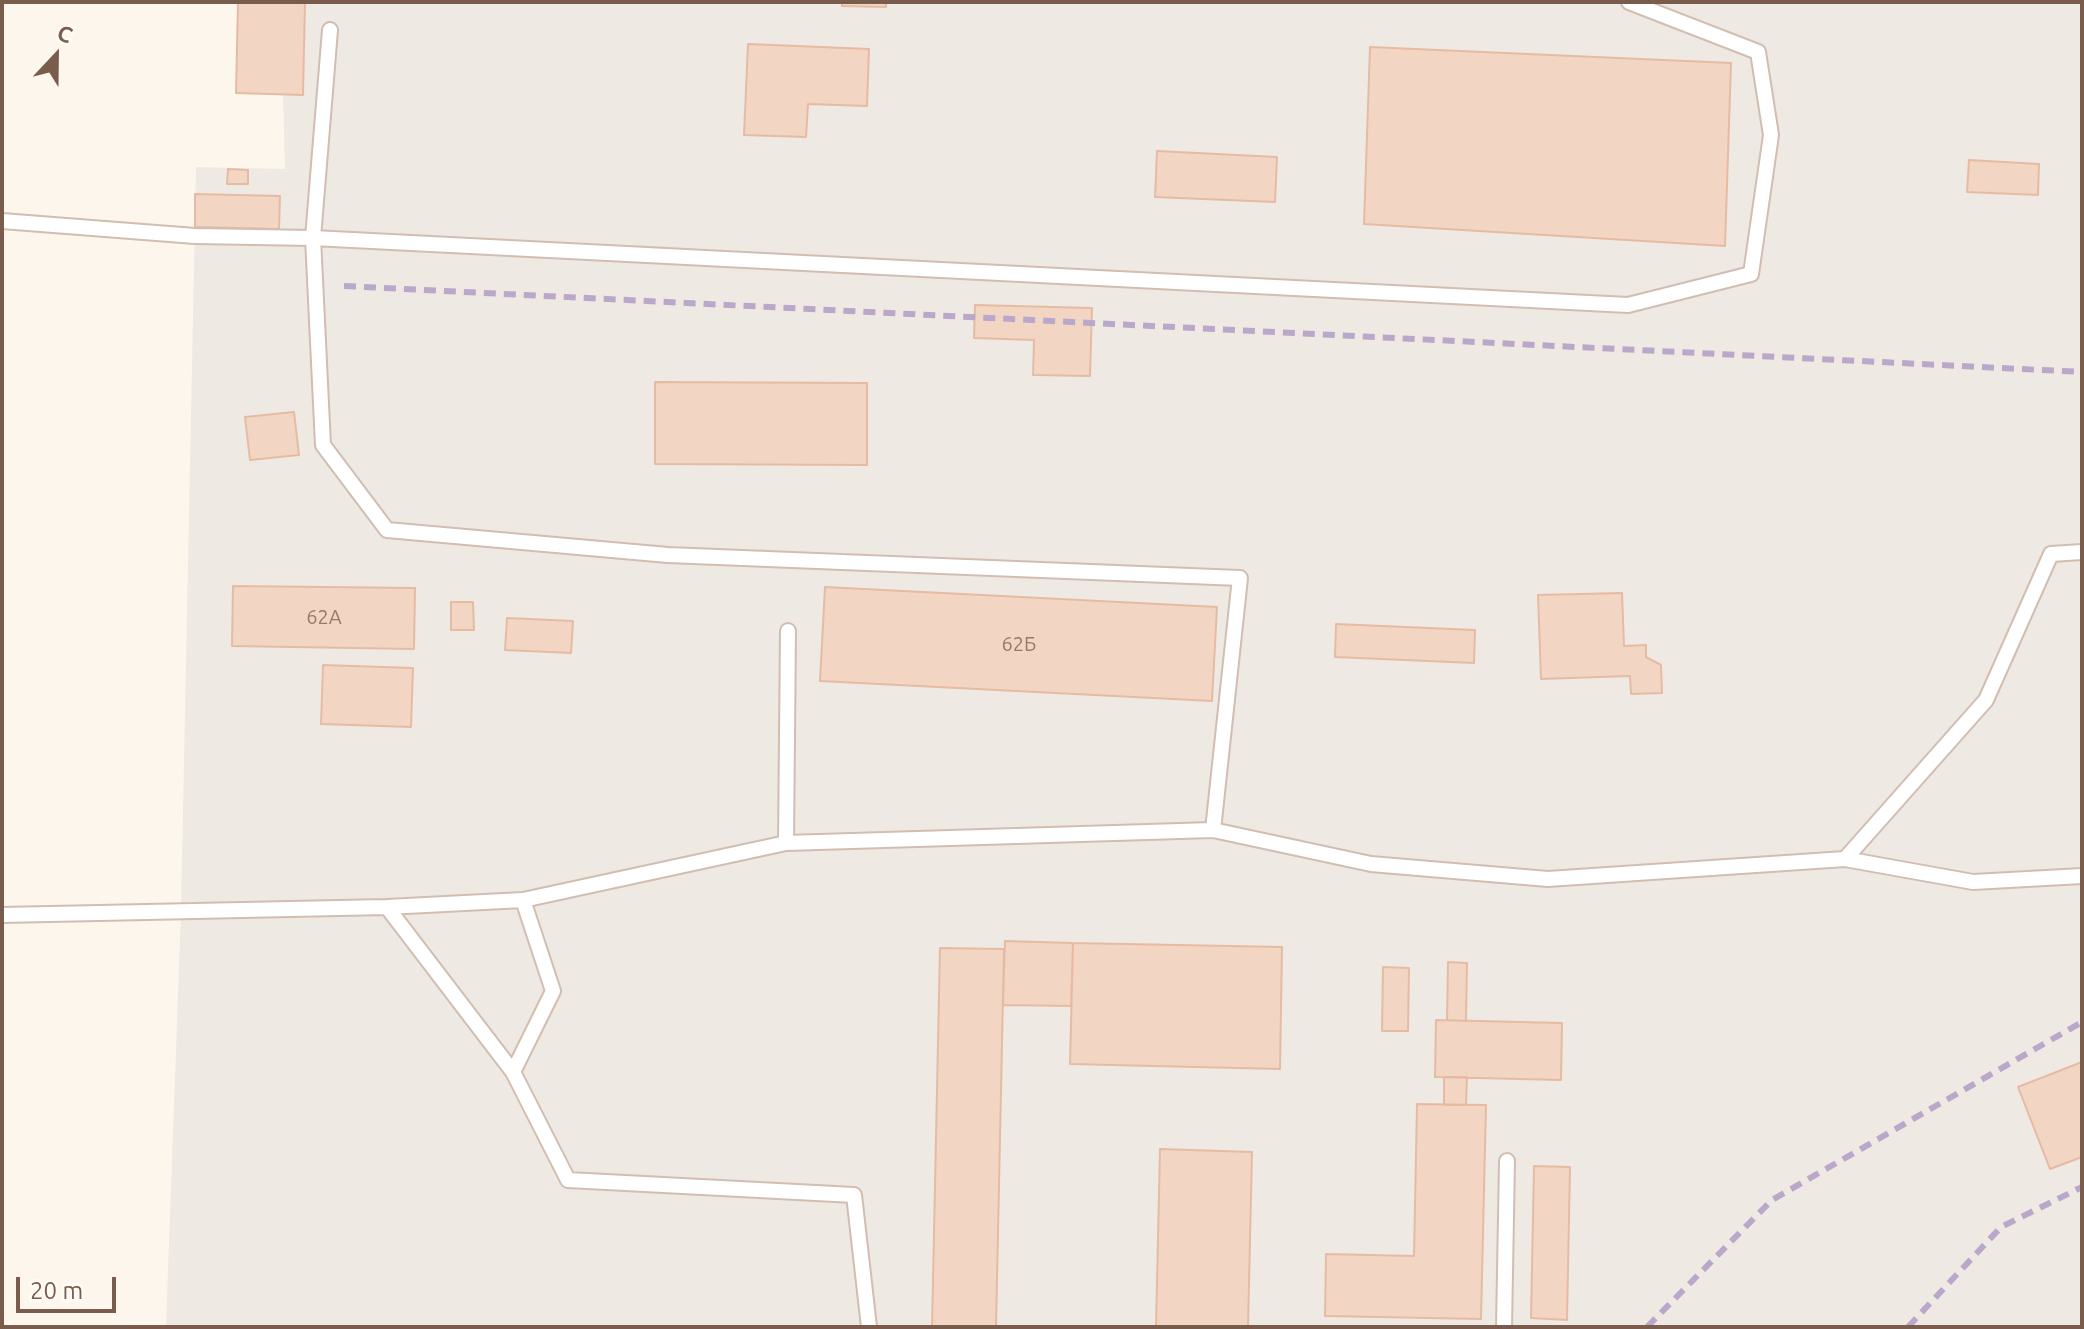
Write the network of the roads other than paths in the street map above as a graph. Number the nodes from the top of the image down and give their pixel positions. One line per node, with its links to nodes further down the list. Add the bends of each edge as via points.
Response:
1 (1629, 2): 4 (lane, via 1758,52 1771,135 1751,274 1628,305)
2 (330, 30): 4 (lane)
3 (2, 221): 4 (lane, via 195,236)
4 (313, 238): 7 (lane, via 323,445 387,530 668,555 1240,578)
5 (2082, 552): 9 (lane, via 2051,554 1986,700)
6 (788, 631): 8 (lane)
7 (1213, 830): 8 (lane); 9 (lane, via 1371,864 1548,879)
8 (786, 843): 11 (lane)
9 (1845, 859): 10 (lane, via 1973,882)
10 (2082, 876)
11 (523, 900): 12 (lane); 14 (lane, via 553,991)
12 (387, 907): 13 (lane); 14 (lane)
13 (2, 915)
14 (513, 1072): 16 (lane, via 568,1180 854,1195)
15 (1507, 1161): 17 (lane)
16 (869, 1327)
17 (1504, 1327)

